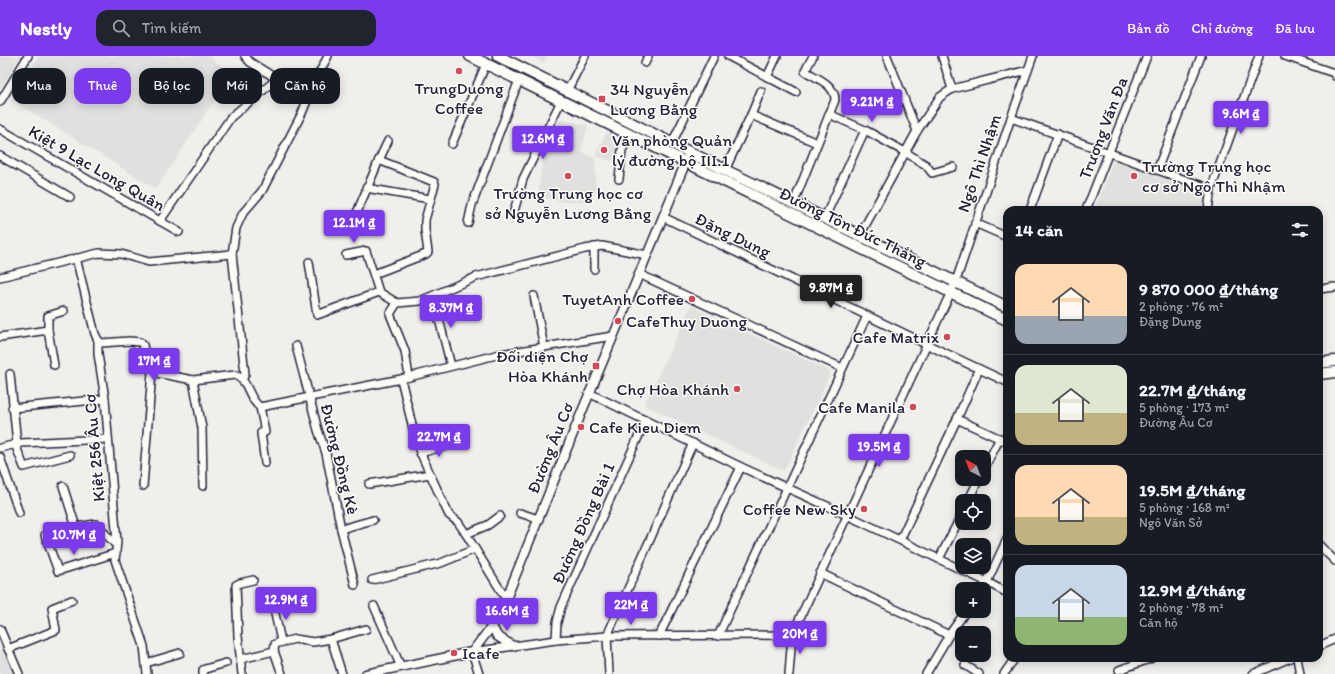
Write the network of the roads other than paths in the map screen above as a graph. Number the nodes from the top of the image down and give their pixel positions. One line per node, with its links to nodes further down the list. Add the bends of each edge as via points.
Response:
1 (28, 56): 34 (street)
2 (245, 56): 25 (street)
3 (328, 56): 21 (street)
4 (470, 56): 19 (highway, Đường Tôn Đức Thắng)
5 (585, 56): 30 (street)
6 (648, 56): 20 (street)
7 (714, 56): 45 (street)
8 (728, 56): 26 (street)
9 (777, 56): 26 (street)
10 (813, 56): 36 (street, via 805,71 828,85 834,92 835,100)
11 (887, 56): 41 (street)
12 (942, 56): 29 (street)
13 (1034, 56): 23 (street, Ngô Thì Nhậm)
14 (1147, 56): 50 (street, Trương Văn Đa)
15 (1201, 56): 56 (street)
16 (1259, 56): 59 (street)
17 (1285, 56): 24 (street)
18 (500, 57): 22 (highway); 30 (highway, Đường Tôn Đức Thắng)
19 (486, 64): 22 (highway, Đường Tôn Đức Thắng); 47 (street)
20 (645, 64)
21 (322, 68)
22 (497, 69): 27 (highway, Đường Tôn Đức Thắng)
23 (1028, 70): 29 (street); 38 (street, Ngô Thì Nhậm)
24 (1335, 74)
25 (270, 75)
26 (767, 76): 32 (street)
27 (519, 80): 33 (highway, Đường Tôn Đức Thắng); 71 (street, via 472,204)
28 (270, 84): 69 (street, via 231,117)
29 (952, 89): 41 (street, via 940,97)
30 (567, 91): 45 (highway, Đường Tôn Đức Thắng)
31 (761, 91): 37 (street)
32 (796, 92)
33 (561, 101): 43 (highway, Đường Tôn Đức Thắng); 66 (street, via 523,179)
34 (0, 102)
35 (306, 104): 77 (street, via 262,191 243,213 236,228)
36 (829, 114): 40 (street); 46 (street)
37 (752, 115): 46 (street); 55 (street)
38 (1011, 118): 42 (street); 72 (street, Ngô Thì Nhậm)
39 (0, 129): 69 (street, Kiệt 9 Lạc Long Quân)
40 (865, 130): 49 (street); 67 (street)
41 (916, 131): 49 (street)
42 (1058, 134): 50 (street); 63 (street)
43 (630, 135): 53 (highway, Đường Tôn Đức Thắng); 57 (street, via 622,150)
44 (388, 141): 52 (street)
45 (672, 143): 48 (highway, Đường Tôn Đức Thắng)
46 (817, 143): 62 (street)
47 (452, 144)
48 (690, 152): 53 (main road, Đường Âu Cơ); 55 (highway, Đường Tôn Đức Thắng)
49 (905, 152): 54 (street, via 926,165 932,174); 74 (street)
50 (1109, 152): 56 (street); 64 (street, Trương Văn Đa)
51 (0, 156): 60 (street)
52 (379, 160): 58 (street); 61 (street, via 434,182)
53 (685, 161): 68 (main road, Đường Âu Cơ); 90 (highway, Đường Tôn Đức Thắng)
54 (953, 167)
55 (725, 170): 62 (highway, Đường Tôn Đức Thắng)
56 (1157, 170): 59 (street)
57 (618, 179)
58 (366, 188): 61 (street); 70 (street)
59 (1211, 189): 65 (street)
60 (70, 197)
61 (430, 200): 83 (street, via 424,225 428,252)
62 (794, 202): 67 (highway, Đường Tôn Đức Thắng)
63 (1031, 206)
64 (1088, 206)
65 (1209, 206)
66 (513, 215)
67 (825, 217): 74 (highway, Đường Tôn Đức Thắng)
68 (663, 218): 79 (main road, Đường Âu Cơ); 96 (street, Đặng Dung)
69 (160, 222): 73 (street, Kiệt 9 Lạc Long Quân)
70 (353, 222)
71 (468, 223)
72 (975, 223): 75 (street); 86 (street, Ngô Thì Nhậm)
73 (179, 232)
74 (860, 235): 86 (highway, Đường Tôn Đức Thắng)
75 (1003, 235)
76 (594, 247): 79 (street, via 602,246); 82 (street); 91 (street, via 476,277)
77 (232, 254): 80 (street, via 149,262 121,254 99,252); 116 (street, via 245,374)
78 (346, 255): 83 (street, via 366,251)
79 (647, 255): 84 (main road, Đường Âu Cơ)
80 (76, 258): 85 (street); 101 (street)
81 (309, 262): 89 (street, via 317,315)
82 (594, 269)
83 (374, 274): 89 (street)
84 (639, 274): 99 (main road, Đường Âu Cơ); 109 (street)
85 (0, 277)
86 (956, 281): 90 (street, Ngô Thì Nhậm); 94 (highway, Đường Tôn Đức Thắng)
87 (1335, 287): 88 (street)
88 (1323, 288)
89 (379, 292): 93 (street)
90 (950, 292): 97 (highway, Đường Tôn Đức Thắng); 102 (street, Ngô Thì Nhậm)
91 (433, 296): 93 (street); 108 (street)
92 (534, 296): 104 (street)
93 (397, 303): 115 (street, via 390,314 405,351)
94 (1003, 305)
95 (64, 311): 98 (street, via 48,316)
96 (867, 316): 102 (street, Đặng Dung); 109 (street)
97 (1003, 318)
98 (45, 330): 100 (street); 107 (street)
99 (613, 336): 104 (street, Đường Đồng Kè); 120 (main road, Đường Âu Cơ)
100 (0, 337)
101 (98, 340): 111 (street, via 101,343 140,342 143,345 147,366); 122 (street, Kiệt 256 Âu Cơ)
102 (926, 344): 110 (street, Đặng Dung); 148 (street, Ngô Thì Nhậm)
103 (296, 346): 121 (street, Đường Đồng Kè)
104 (544, 347): 108 (street, Đường Đồng Kè)
105 (1335, 361): 106 (highway)
106 (1323, 362)
107 (54, 365)
108 (451, 366): 115 (street, Đường Đồng Kè)
109 (842, 368): 145 (street)
110 (979, 369): 119 (street, Đặng Dung); 125 (street)
111 (152, 372): 118 (street); 143 (street)
112 (1335, 372): 114 (highway)
113 (10, 374): 124 (street)
114 (1323, 374)
115 (409, 377): 117 (street, Đường Đồng Kè)
116 (243, 378): 118 (street, via 235,375); 123 (street, via 251,396)
117 (401, 379): 121 (street, Đường Đồng Kè); 134 (street)
118 (194, 380): 144 (street, via 202,428)
119 (1003, 380)
120 (589, 393): 126 (street); 150 (main road, Đường Âu Cơ)
121 (310, 397): 123 (street, Đường Đồng Kè); 153 (street, Đường Đồng Kè, via 326,453)
122 (105, 399): 124 (street); 128 (street, Kiệt 256 Âu Cơ)
123 (260, 407): 138 (street, via 265,432 261,433)
124 (12, 408): 130 (street)
125 (957, 419): 127 (street); 156 (street)
126 (646, 420): 132 (street); 185 (street, Đường Đồng Bài 1, via 561,607 556,622)
127 (1000, 438): 129 (street); 136 (street)
128 (108, 439): 130 (street); 158 (street, Kiệt 256 Âu Cơ)
129 (1003, 440)
130 (16, 444): 133 (street); 135 (street, via 24,467)
131 (454, 444): 134 (street)
132 (693, 444): 139 (street); 180 (street)
133 (0, 448)
134 (420, 453): 140 (street)
135 (70, 455)
136 (991, 455)
137 (0, 457): 147 (street)
138 (265, 463)
139 (741, 467): 145 (street); 181 (street)
140 (430, 474): 141 (street); 154 (street, via 449,515 458,522)
141 (369, 484)
142 (63, 486): 158 (street, via 76,527 96,524)
143 (143, 486)
144 (203, 486)
145 (786, 488): 148 (street); 182 (street)
146 (520, 512): 150 (street)
147 (19, 513)
148 (847, 515): 156 (street); 163 (street, Ngô Thì Nhậm)
149 (500, 516): 154 (street, via 488,525)
150 (538, 519): 170 (main road, Đường Âu Cơ)
151 (373, 520): 153 (street)
152 (955, 528): 161 (street)
153 (342, 529): 168 (street, Đường Đồng Kè)
154 (466, 534): 159 (street)
155 (45, 535): 158 (street, via 58,571)
156 (900, 540): 161 (street)
157 (1003, 548): 166 (street)
158 (116, 549): 199 (street, Kiệt 256 Âu Cơ, via 115,560 144,646)
159 (475, 549): 165 (street, via 441,563); 170 (street)
160 (1323, 549): 162 (street)
161 (940, 559): 166 (street)
162 (1335, 561)
163 (820, 573): 178 (street, Ngô Thì Nhậm); 179 (street)
164 (254, 580): 193 (street, via 236,585)
165 (372, 580)
166 (987, 582)
167 (991, 584): 169 (street)
168 (355, 585)
169 (1003, 592)
170 (506, 599): 175 (main road, Đường Âu Cơ)
171 (72, 600): 189 (street, via 52,608 56,630)
172 (273, 605): 186 (street)
173 (374, 606): 201 (street)
174 (961, 618): 179 (street)
175 (492, 626): 188 (main road, via 497,636); 191 (main road, Đường Âu Cơ)
176 (0, 629): 189 (street)
177 (366, 629): 184 (street)
178 (792, 635): 182 (street); 213 (street, Ngô Thì Nhậm)
179 (949, 635): 214 (street)
180 (607, 636): 181 (street); 185 (street); 212 (street)
181 (659, 636): 182 (street)
182 (718, 636)
183 (1335, 639): 187 (street)
184 (331, 640): 186 (street, via 313,642 295,639); 209 (street)
185 (556, 640): 188 (street)
186 (281, 642): 190 (street, via 275,644)
187 (1323, 644)
188 (513, 646): 191 (street)
189 (8, 649): 204 (street)
190 (274, 651): 193 (street); 208 (street)
191 (472, 652): 201 (main road); 211 (street)
192 (180, 653): 199 (street)
193 (241, 659): 207 (street)
194 (226, 662): 206 (street, via 203,670)
195 (1012, 662): 203 (street)
196 (1141, 662): 202 (street)
197 (1281, 662): 216 (street)
198 (1297, 662): 217 (street)
199 (146, 663): 205 (street, Kiệt 256 Âu Cơ)
200 (965, 665): 215 (street)
201 (401, 666): 210 (main road)
202 (1119, 670)
203 (1006, 673)
204 (19, 674)
205 (147, 674)
206 (203, 674)
207 (242, 674)
208 (282, 674)
209 (342, 674)
210 (366, 674)
211 (479, 674)
212 (609, 674)
213 (789, 674)
214 (926, 674)
215 (979, 674)
216 (1253, 674)
217 (1300, 674)

